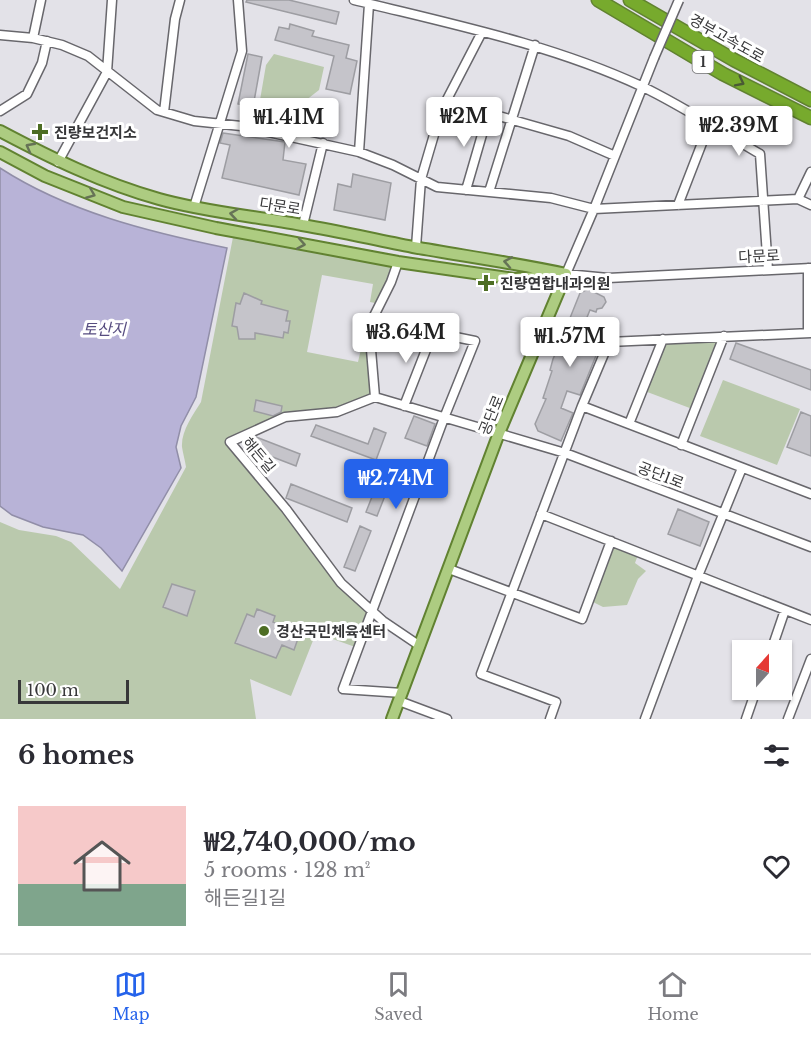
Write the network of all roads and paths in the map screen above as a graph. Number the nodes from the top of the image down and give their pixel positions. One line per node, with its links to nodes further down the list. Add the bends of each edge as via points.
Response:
1 (41, 0): 12 (street)
2 (112, 0): 15 (street)
3 (180, 0): 20 (street)
4 (238, 0): 24 (street, via 242,51)
5 (354, 0): 9 (street)
6 (598, 0): 22 (highway, 1, one-way to 22, via 723,74)
7 (630, 0): 17 (highway, 경부고속도로 / 1)
8 (679, 0): 16 (street, 공단로, bridge)
9 (369, 4): 10 (street); 29 (street)
10 (482, 32): 14 (street); 18 (street)
11 (0, 35): 12 (street)
12 (33, 38): 13 (street)
13 (47, 41): 15 (street, via 88,56); 19 (street, via 42,63 27,94)
14 (535, 45): 16 (street); 23 (street)
15 (107, 72): 20 (street); 31 (street)
16 (643, 87): 25 (street); 30 (street, 공단로)
17 (811, 99)
18 (446, 101): 21 (street); 33 (street)
19 (0, 111)
20 (164, 112): 24 (street)
21 (488, 114): 23 (street); 34 (street)
22 (811, 118)
23 (511, 120): 30 (street, via 569,136); 35 (street)
24 (219, 124): 27 (street); 40 (street)
25 (709, 125): 37 (street, via 760,154); 38 (street)
26 (0, 131): 31 (main road, 다문로, one-way to 26)
27 (323, 143): 29 (street); 42 (street)
28 (0, 152): 44 (main road, 다문로, one-way to 44, via 45,176 123,207)
29 (359, 152): 33 (street)
30 (615, 156): 41 (street, 공단로)
31 (58, 162): 40 (main road, 다문로, via 107,182)
32 (811, 172): 36 (street)
33 (421, 179): 34 (street, via 437,187); 43 (street)
34 (466, 190): 35 (street)
35 (489, 192): 41 (street, via 551,198)
36 (798, 199): 37 (street); 39 (street)
37 (763, 200): 38 (street); 46 (street)
38 (678, 205): 41 (street)
39 (811, 205)
40 (194, 207): 42 (main road, 다문로, one-way to 40)
41 (594, 209): 47 (street, 공단로)
42 (303, 225): 43 (main road, 다문로)
43 (416, 247): 47 (main road, 다문로, one-way to 43)
44 (398, 262): 47 (main road, 다문로, via 515,279); 48 (street)
45 (809, 268): 46 (street, 다문로); 50 (street)
46 (768, 270): 47 (street, 다문로, via 608,278)
47 (566, 274): 58 (main road, 공단로)
48 (372, 320): 49 (street); 53 (street, via 369,326)
49 (433, 332): 54 (street); 56 (street, via 475,341)
50 (810, 333): 51 (street)
51 (724, 336): 52 (street); 59 (street)
52 (663, 339): 55 (street, via 609,342); 57 (street)
53 (375, 397): 54 (street, 공단1로); 71 (street, 해든길, via 337,412 280,419 230,442 341,583)
54 (404, 406): 56 (street, 공단1로)
55 (582, 406): 57 (street); 60 (street)
56 (444, 418): 58 (street, 공단1로); 71 (street)
57 (629, 424): 59 (street)
58 (500, 433): 60 (street, 공단1로); 67 (main road, 공단로)
59 (681, 445): 61 (street)
60 (565, 453): 63 (street); 64 (street, 공단1로)
61 (742, 468): 62 (street); 64 (street)
62 (811, 494)
63 (541, 514): 65 (street); 69 (street)
64 (723, 514): 66 (street, 공단1로); 68 (street)
65 (611, 541): 68 (street); 69 (street, via 582,619)
66 (811, 548)
67 (449, 569): 69 (street); 74 (main road, 공단로)
68 (698, 576): 70 (street); 81 (street)
69 (512, 592): 80 (street, via 481,674 556,702)
70 (785, 610): 72 (street); 73 (street)
71 (372, 611): 74 (street, 해든길); 76 (street, via 343,689)
72 (811, 620)
73 (775, 640)
74 (420, 646): 76 (main road, 공단로)
75 (811, 659): 83 (street)
76 (400, 697): 78 (main road, 공단로); 79 (street)
77 (753, 700): 82 (street)
78 (392, 719)
79 (447, 719)
80 (550, 719)
81 (645, 719)
82 (746, 719)
83 (788, 719)

